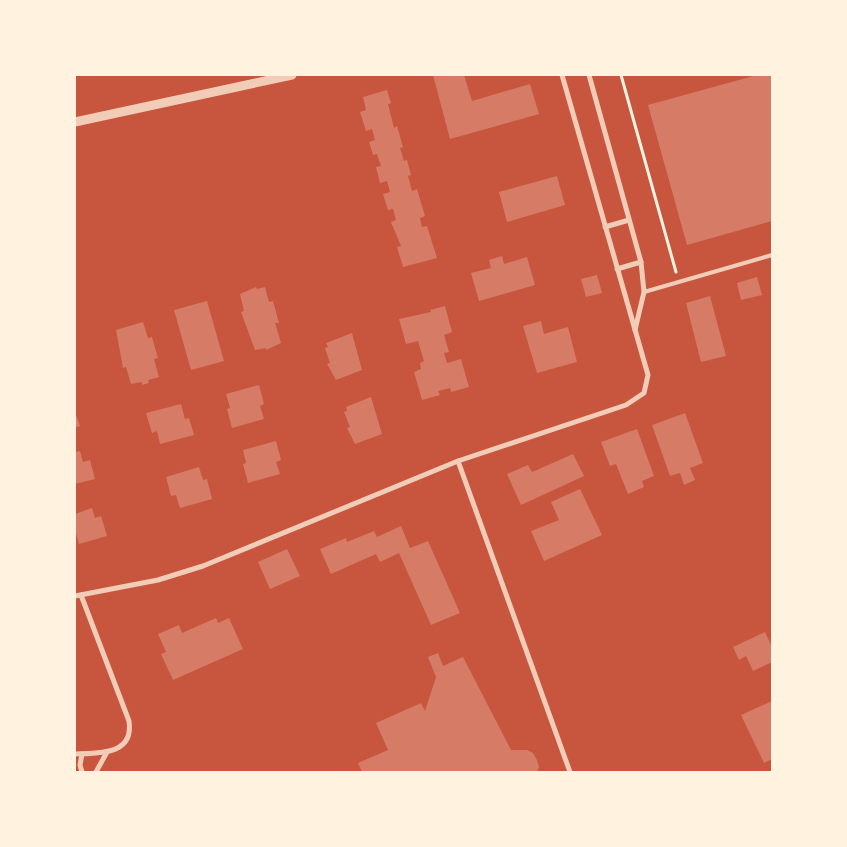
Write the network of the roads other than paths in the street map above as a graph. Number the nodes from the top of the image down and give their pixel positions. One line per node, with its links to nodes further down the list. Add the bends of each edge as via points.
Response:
1 (292, 75): 4 (street)
2 (562, 75): 6 (street)
3 (589, 75): 5 (street)
4 (75, 122)
5 (629, 220): 6 (street); 8 (street)
6 (605, 227): 9 (street)
7 (772, 255): 10 (lane)
8 (641, 262): 9 (street); 10 (street)
9 (617, 268): 11 (street)
10 (644, 292): 11 (street)
11 (635, 331): 12 (street, via 648,375 644,393 626,405)
12 (458, 461): 13 (street, via 203,566 158,580); 19 (street)
13 (78, 596): 14 (street, via 129,721 131,734 127,741)
14 (108, 752): 16 (street); 18 (street)
15 (75, 754): 16 (street)
16 (82, 754): 17 (street)
17 (82, 772)
18 (96, 772)
19 (570, 772)

